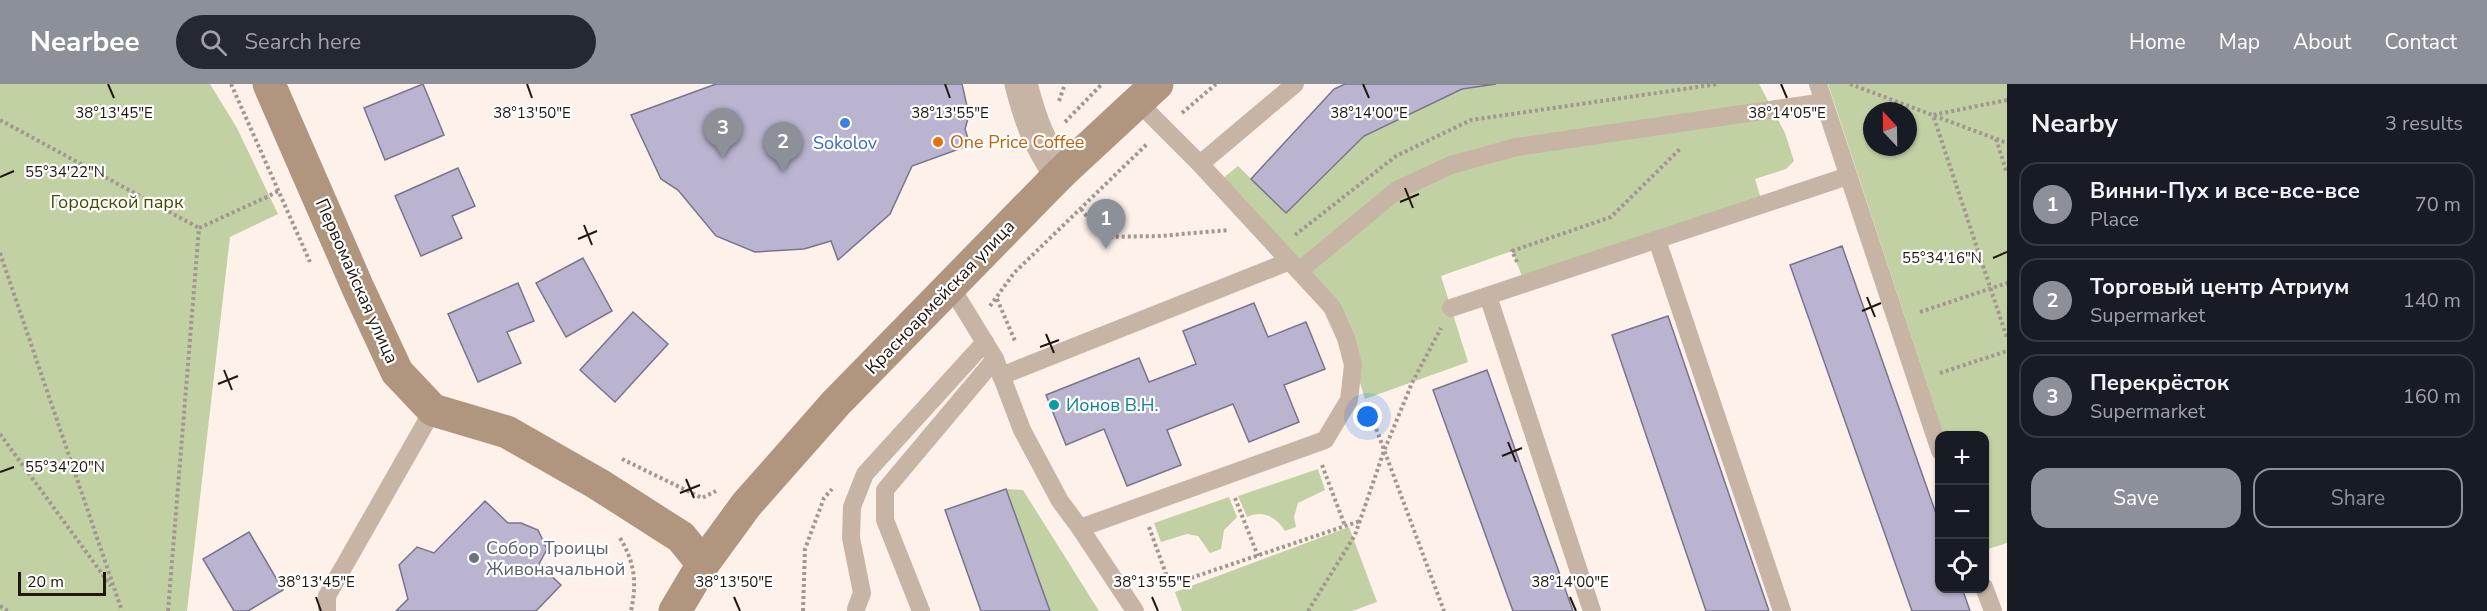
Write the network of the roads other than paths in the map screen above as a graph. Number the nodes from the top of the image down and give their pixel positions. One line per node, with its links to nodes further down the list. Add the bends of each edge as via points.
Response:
1 (269, 84): 17 (main road, Первомайская улица, via 397,372)
2 (1021, 84): 8 (street, via 1031,121)
3 (1294, 84): 7 (lane)
4 (1818, 84): 6 (lane)
5 (1147, 93): 7 (lane, via 1164,128); 8 (main road, Красноармейская улица)
6 (1824, 102): 9 (lane); 11 (lane, via 1516,147 1451,165 1397,190)
7 (1200, 164): 11 (lane)
8 (1060, 174): 12 (main road, Красноармейская улица)
9 (1848, 176): 10 (lane); 18 (lane)
10 (1658, 240): 13 (lane); 28 (lane)
11 (1294, 266): 16 (lane, via 1025,367); 19 (lane, via 1332,307 1347,338 1353,365 1349,400 1325,440)
12 (951, 287): 15 (lane); 20 (main road, Красноармейская улица, via 836,403 746,505)
13 (1488, 296): 14 (lane); 27 (lane)
14 (1451, 308)
15 (985, 342): 16 (lane); 22 (lane, via 865,474 852,507 851,538 862,593)
16 (998, 368): 19 (lane, via 1022,430 1060,501); 25 (lane, via 885,490 885,520)
17 (433, 410): 20 (main road, Первомайская улица, via 507,432 681,537); 23 (lane, via 327,596)
18 (1935, 436)
19 (1080, 528): 26 (lane)
20 (703, 564): 24 (main road, Красноармейская улица)
21 (1986, 593): 29 (lane)
22 (856, 609)
23 (327, 611)
24 (675, 611)
25 (921, 611)
26 (1135, 611)
27 (1592, 611)
28 (1782, 611)
29 (1992, 611)

